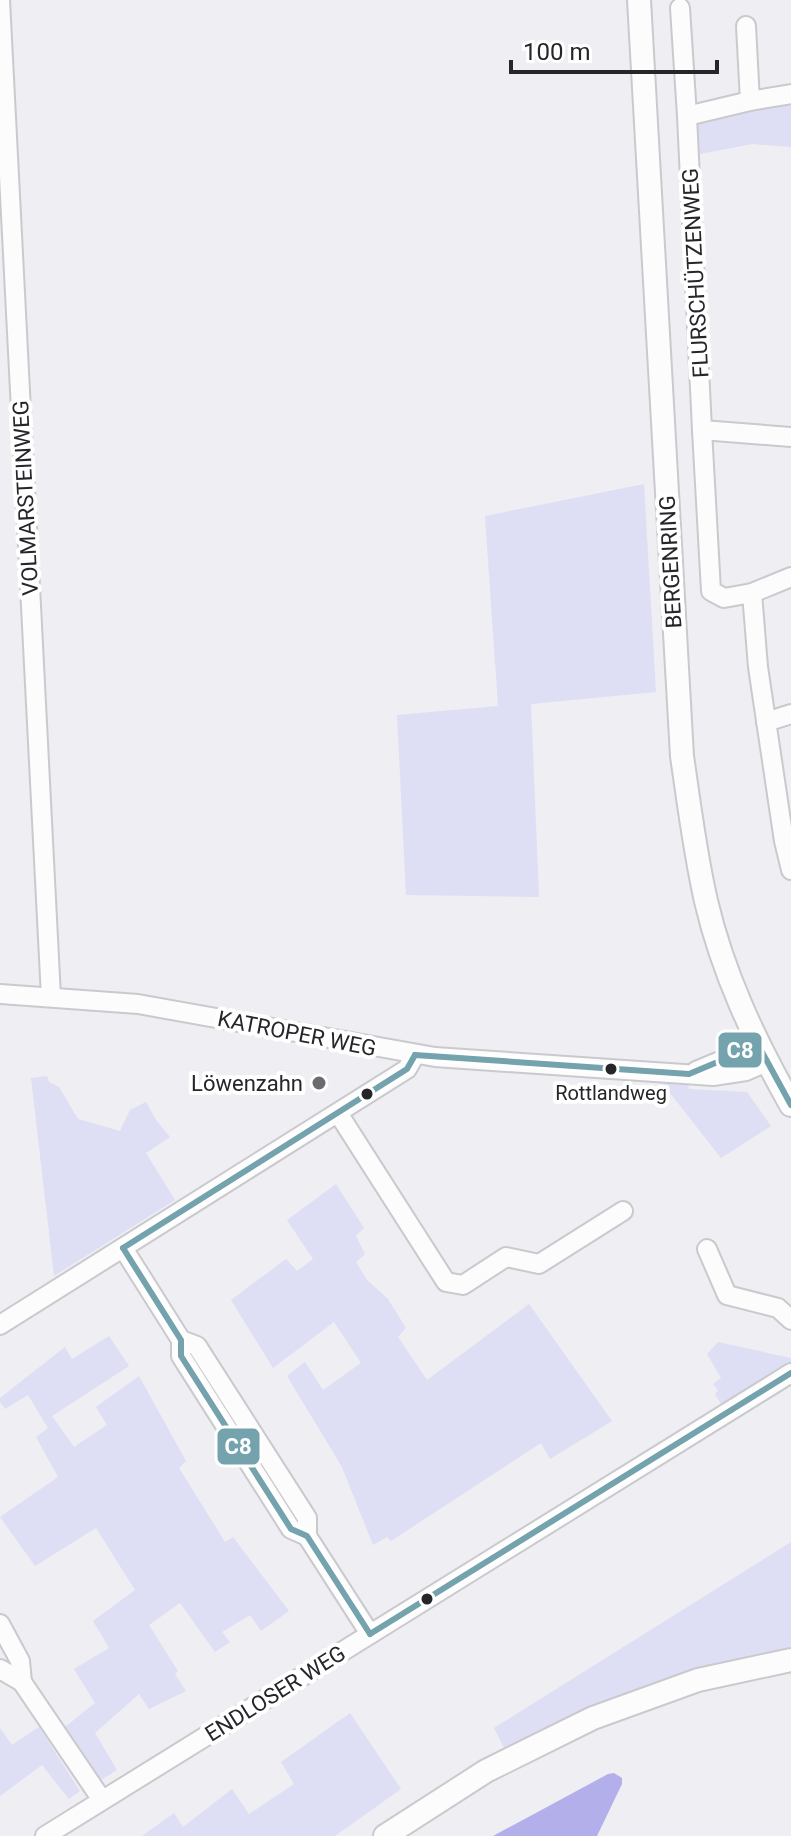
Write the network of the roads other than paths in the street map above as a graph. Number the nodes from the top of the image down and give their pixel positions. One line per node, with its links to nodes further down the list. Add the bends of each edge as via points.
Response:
1 (0, 0): 16 (street, VOLMARSTEINWEG)
2 (639, 0): 17 (main road, BERGENRING, via 682,756 706,902)
3 (680, 8): 7 (street, FLURSCHÜTZENWEG)
4 (746, 26): 6 (street)
5 (791, 94): 6 (street)
6 (750, 101): 7 (street)
7 (687, 116): 8 (street, FLURSCHÜTZENWEG)
8 (702, 430): 9 (street); 11 (street, FLURSCHÜTZENWEG, via 711,591 724,598)
9 (791, 437)
10 (791, 577): 11 (street)
11 (752, 593): 13 (street)
12 (791, 714): 13 (street)
13 (766, 722): 14 (street)
14 (791, 870)
15 (0, 994): 16 (street, KATROPER WEG)
16 (51, 997): 18 (street, KATROPER WEG, via 138,1004)
17 (756, 1041): 19 (main road, BERGENRING); 20 (street, KATROPER WEG)
18 (415, 1055): 20 (street, KATROPER WEG); 22 (street, via 407,1069)
19 (767, 1062): 20 (street, KATROPER WEG, via 746,1071); 21 (main road, BERGENRING)
20 (689, 1074)
21 (791, 1105)
22 (338, 1113): 23 (street, via 446,1282 463,1285 506,1257 539,1264); 24 (street)
23 (623, 1211)
24 (123, 1248): 27 (street); 30 (street, via 181,1340 197,1346 233,1401 307,1518 307,1536)
25 (707, 1249): 26 (street, via 727,1295 778,1308)
26 (791, 1320)
27 (0, 1325)
28 (791, 1373): 30 (street, ENDLOSER WEG)
29 (0, 1624): 33 (street, via 20,1661)
30 (370, 1634): 34 (street, ENDLOSER WEG)
31 (791, 1660): 36 (main road, via 698,1680 593,1718 486,1771)
32 (0, 1669): 33 (street)
33 (22, 1682): 34 (street)
34 (102, 1800): 35 (street, ENDLOSER WEG)
35 (45, 1836)
36 (385, 1836)

